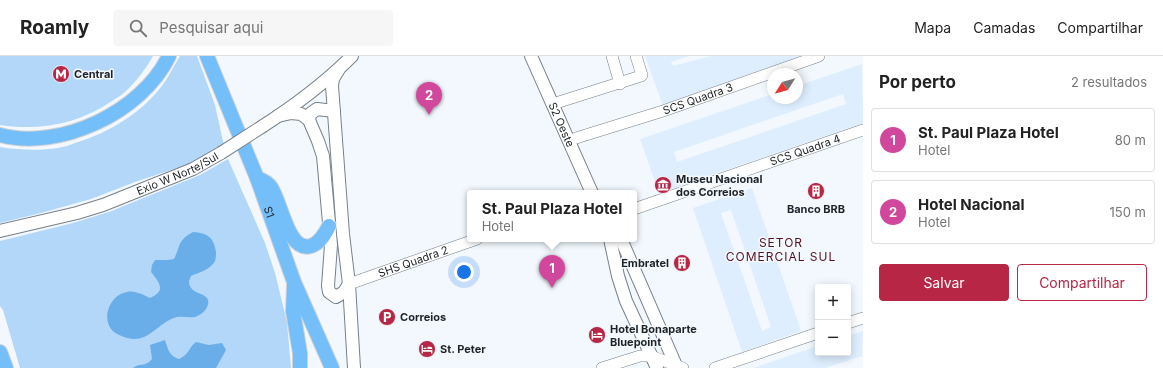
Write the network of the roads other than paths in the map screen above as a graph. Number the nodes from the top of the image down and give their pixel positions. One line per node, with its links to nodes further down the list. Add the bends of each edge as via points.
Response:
1 (169, 56): 16 (highway, via 145,88 118,112 93,126 68,134 46,137 20,139)
2 (207, 56): 18 (highway, S1)
3 (352, 56): 9 (main road, Exio W Norte/Sul)
4 (531, 56): 19 (main road, S2 Oeste)
5 (538, 56): 11 (main road, S2 Oeste)
6 (612, 56): 10 (street)
7 (636, 56): 10 (street, via 641,76)
8 (819, 56): 17 (street, SCS Quadra 3, via 658,113)
9 (339, 68): 12 (main road, via 332,86); 13 (main road, Exio W Norte/Sul)
10 (620, 84): 11 (street)
11 (559, 102): 17 (main road, S2 Oeste)
12 (334, 111): 14 (main road, via 317,109 310,114); 28 (main road)
13 (278, 116): 14 (main road, via 301,114); 23 (main road, Exio W Norte/Sul, bridge, via 193,169 102,205)
14 (309, 120): 22 (main road, via 323,156)
15 (863, 130): 21 (street, SCS Quadra 4)
16 (0, 135)
17 (576, 138): 20 (main road, S2 Oeste)
18 (257, 178): 22 (highway, via 270,186 275,193 290,234 301,246 314,245); 27 (highway, S1)
19 (591, 190)
20 (599, 190)
21 (637, 208)
22 (329, 226): 28 (main road, via 329,292 336,297 344,292)
23 (0, 231)
24 (468, 242): 28 (street, SHS Quadra 2)
25 (611, 242): 32 (main road, via 626,301)
26 (622, 242): 33 (main road)
27 (294, 282): 34 (highway, via 293,311); 35 (highway, S1)
28 (349, 284): 36 (main road)
29 (863, 318): 30 (street)
30 (851, 322)
31 (815, 334): 39 (street)
32 (651, 356): 33 (street); 37 (street, via 640,356); 38 (main road)
33 (679, 367)
34 (300, 368)
35 (332, 368)
36 (354, 368)
37 (602, 368)
38 (657, 368)
39 (715, 368)

